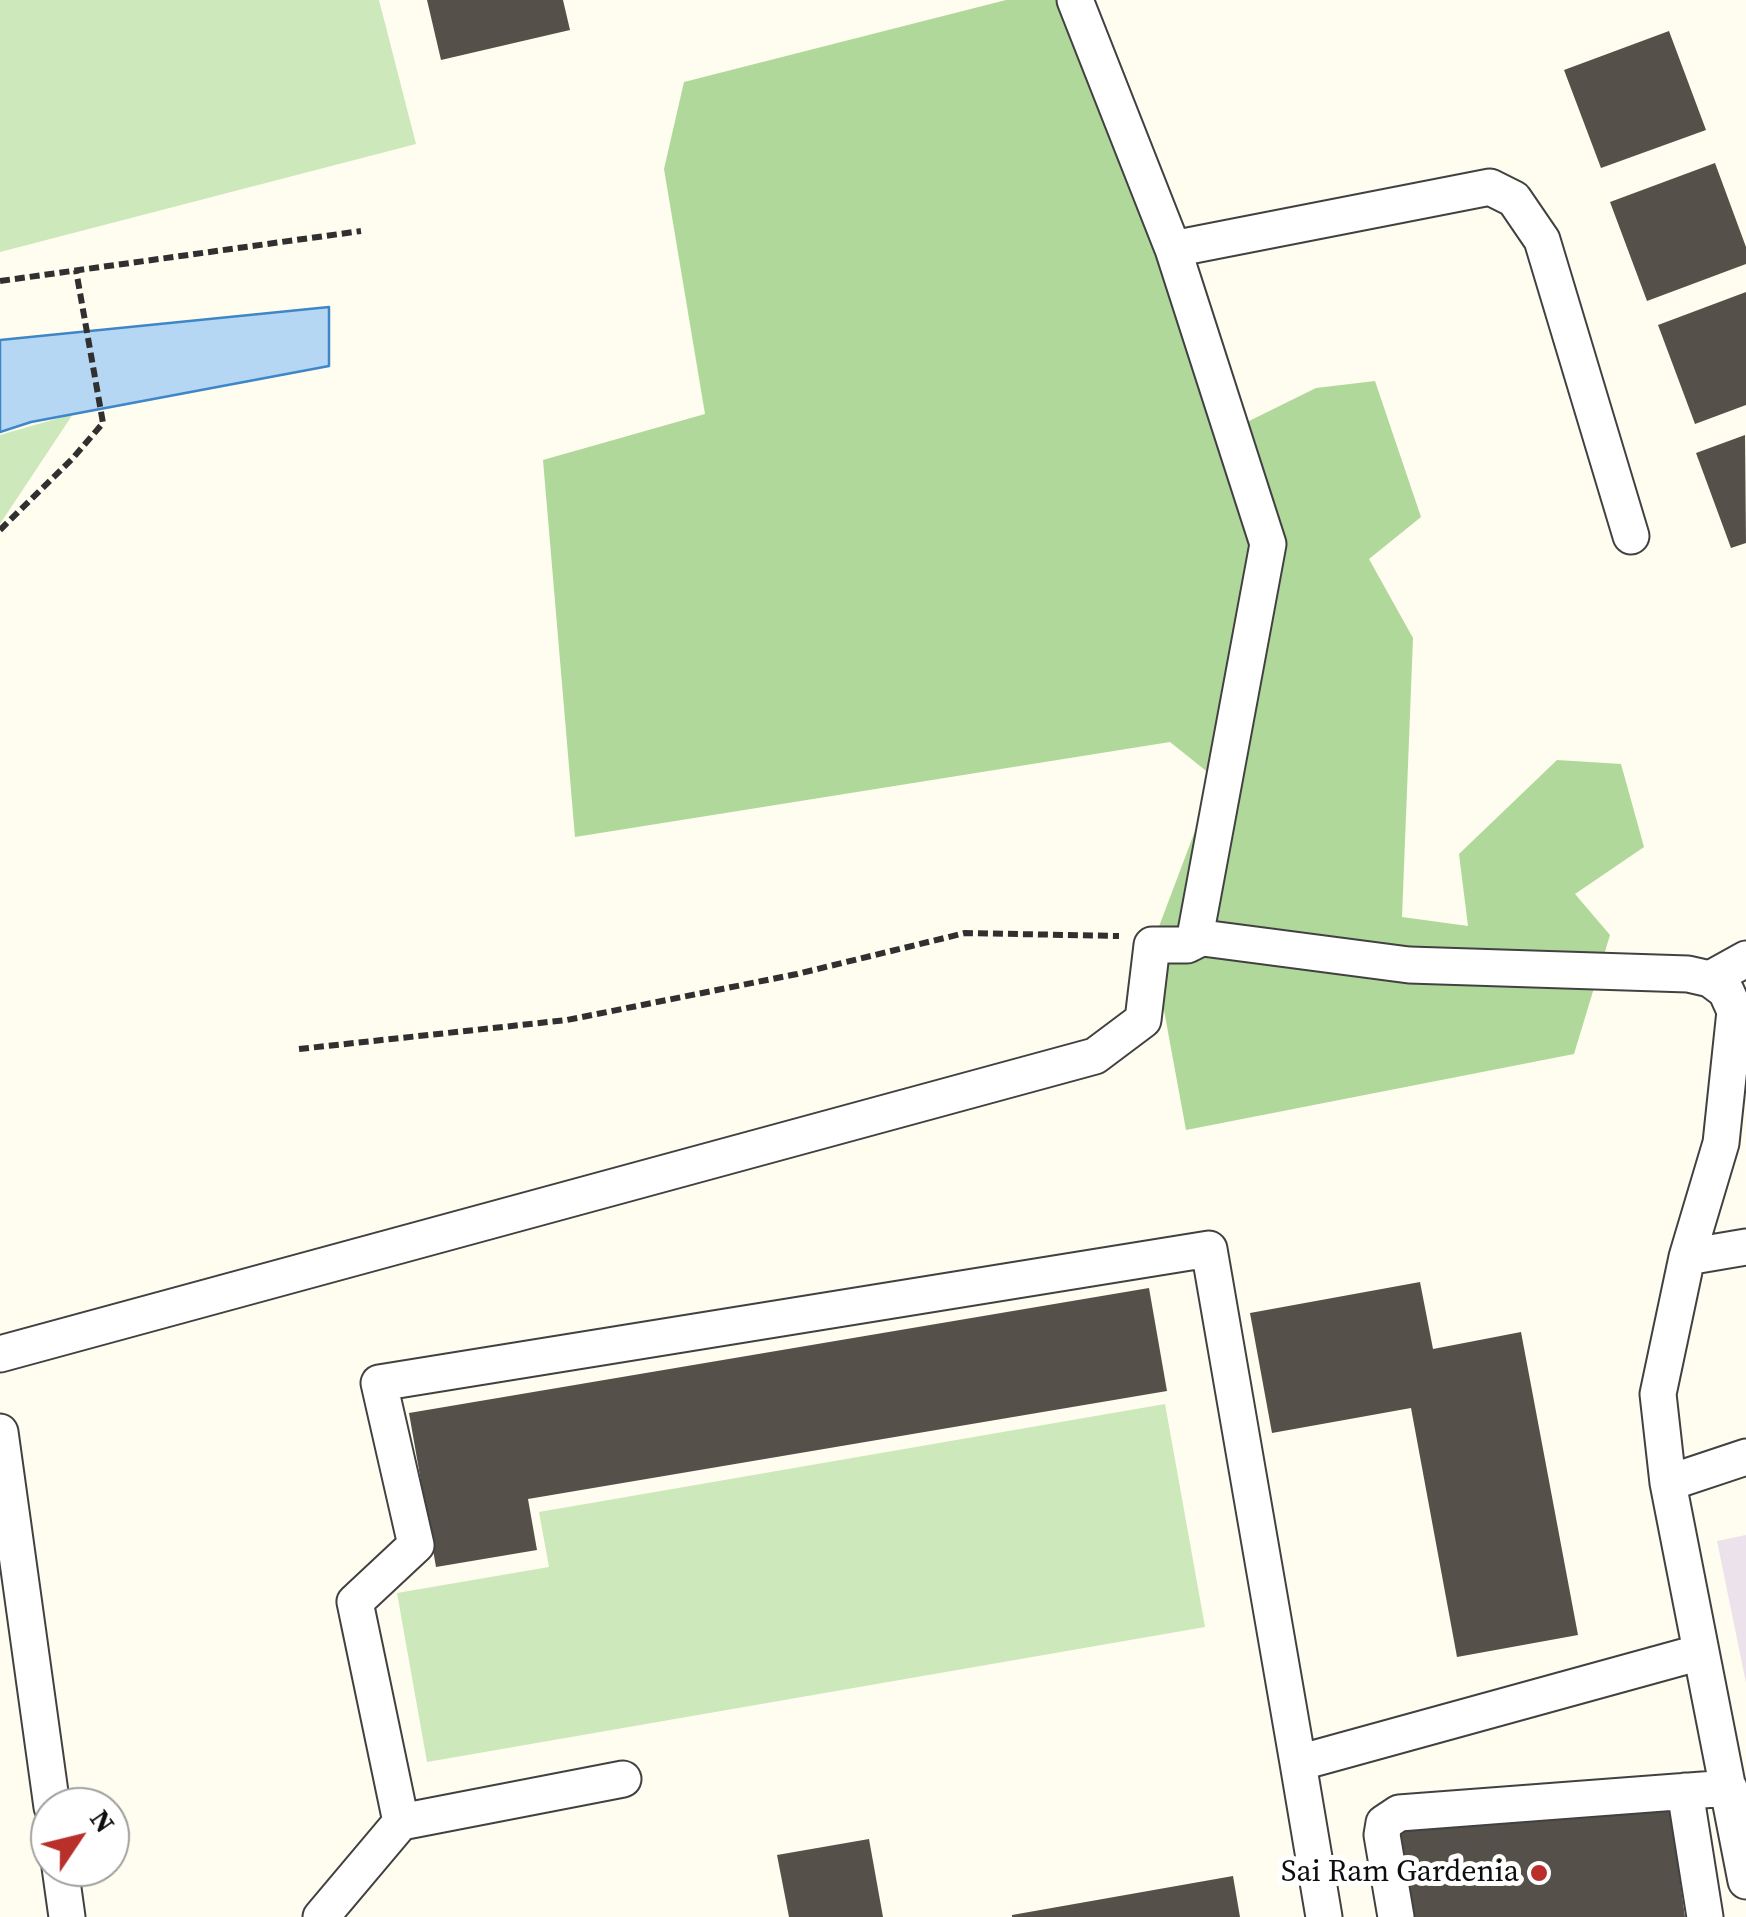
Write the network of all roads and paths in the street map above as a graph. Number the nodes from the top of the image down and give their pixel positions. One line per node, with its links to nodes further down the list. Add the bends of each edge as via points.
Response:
1 (1076, 0): 3 (street)
2 (361, 231): 4 (path)
3 (1173, 248): 7 (street, via 1490,187 1514,199 1542,240); 9 (street, via 1268,544 1195,938)
4 (76, 270): 5 (path); 6 (path, via 103,423)
5 (0, 280)
6 (0, 530)
7 (1631, 536)
8 (1138, 936): 12 (path, via 966,932 567,1020)
9 (1202, 938): 11 (street, via 1409,965); 16 (street, via 1152,945 1143,1020 1095,1056)
10 (1746, 959): 11 (street)
11 (1710, 979): 13 (street, via 1735,1011)
12 (300, 1049)
13 (1738, 1059): 15 (street)
14 (1746, 1246): 15 (street)
15 (1687, 1257): 19 (street, via 1658,1394)
16 (0, 1354)
17 (0, 1432): 23 (street)
18 (1746, 1457): 19 (street)
19 (1668, 1483): 20 (street)
20 (1702, 1652): 21 (street); 24 (street)
21 (1298, 1764): 26 (street, via 1209,1250 379,1382 416,1545 355,1602); 31 (street)
22 (623, 1780): 26 (street)
23 (49, 1787)
24 (1729, 1788): 25 (street); 27 (street)
25 (1685, 1791): 32 (street, via 1399,1813 1384,1824 1382,1835); 33 (street)
26 (401, 1822): 30 (street)
27 (1746, 1881)
28 (63, 1887): 29 (street)
29 (67, 1917)
30 (321, 1917)
31 (1324, 1917)
32 (1396, 1917)
33 (1705, 1917)

